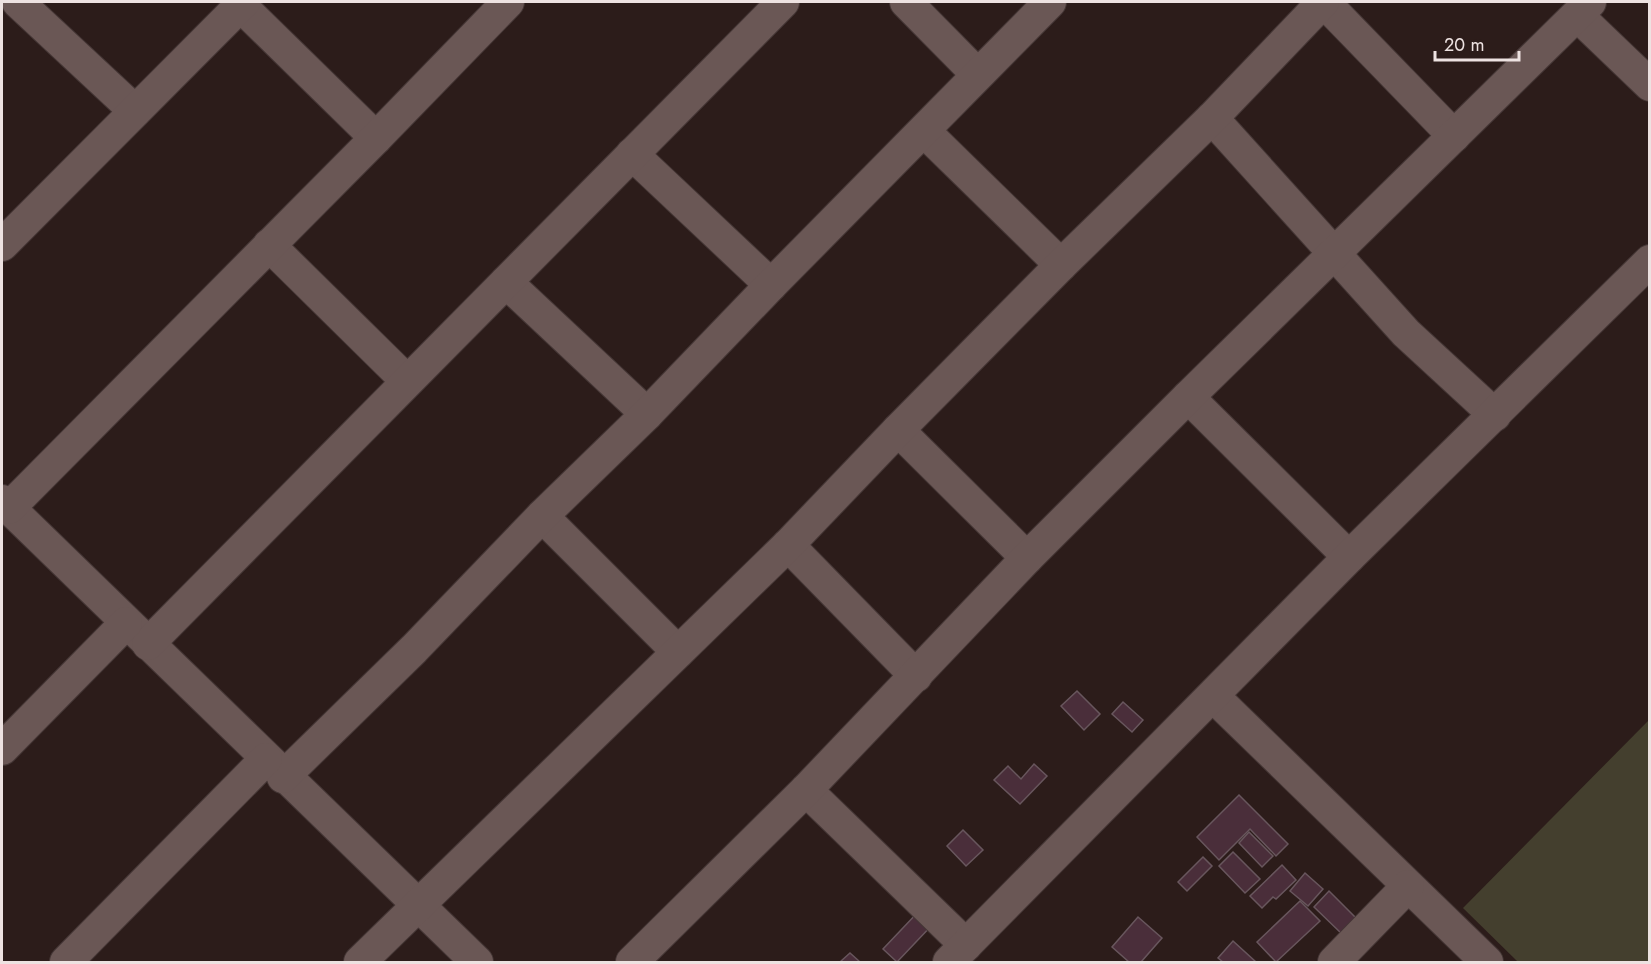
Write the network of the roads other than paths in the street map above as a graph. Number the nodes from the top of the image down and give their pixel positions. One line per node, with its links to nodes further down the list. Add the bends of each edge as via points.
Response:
1 (18, 2): 11 (street)
2 (783, 2): 16 (street)
3 (906, 2): 9 (street)
4 (1050, 2): 9 (street)
5 (1324, 2): 12 (street); 14 (street)
6 (242, 3): 11 (street); 15 (street)
7 (493, 7): 15 (street)
8 (1584, 9): 10 (street); 14 (street)
9 (977, 74): 13 (street)
10 (1650, 85)
11 (135, 111): 17 (street)
12 (1212, 118): 19 (street); 21 (street)
13 (924, 131): 21 (street); 23 (street)
14 (1454, 136): 19 (street)
15 (376, 138): 18 (street)
16 (632, 154): 22 (street); 23 (street)
17 (2, 244)
18 (269, 245): 24 (street); 29 (street)
19 (1335, 252): 25 (street); 27 (street, via 1406,333)
20 (1650, 261): 27 (street)
21 (1061, 265): 28 (street)
22 (506, 282): 24 (street); 26 (street)
23 (771, 285): 26 (street)
24 (407, 381): 34 (street)
25 (1188, 397): 32 (street); 33 (street)
26 (647, 414): 30 (street)
27 (1495, 415): 32 (street)
28 (898, 430): 31 (street); 33 (street)
29 (5, 504): 34 (street)
30 (542, 516): 35 (street); 39 (street, via 414,649)
31 (788, 545): 35 (street); 36 (street)
32 (1349, 557): 37 (street)
33 (1027, 558): 36 (street)
34 (137, 633): 38 (street); 39 (street)
35 (678, 652): 42 (street)
36 (916, 676): 40 (street)
37 (1213, 696): 41 (street); 43 (street)
38 (2, 749)
39 (275, 768): 42 (street); 44 (street)
40 (806, 790): 43 (street); 47 (street)
41 (1408, 885): 48 (street); 49 (street)
42 (418, 905): 45 (street); 46 (street)
43 (957, 954)
44 (66, 963)
45 (360, 963)
46 (477, 963)
47 (632, 963)
48 (1334, 963)
49 (1487, 963)

